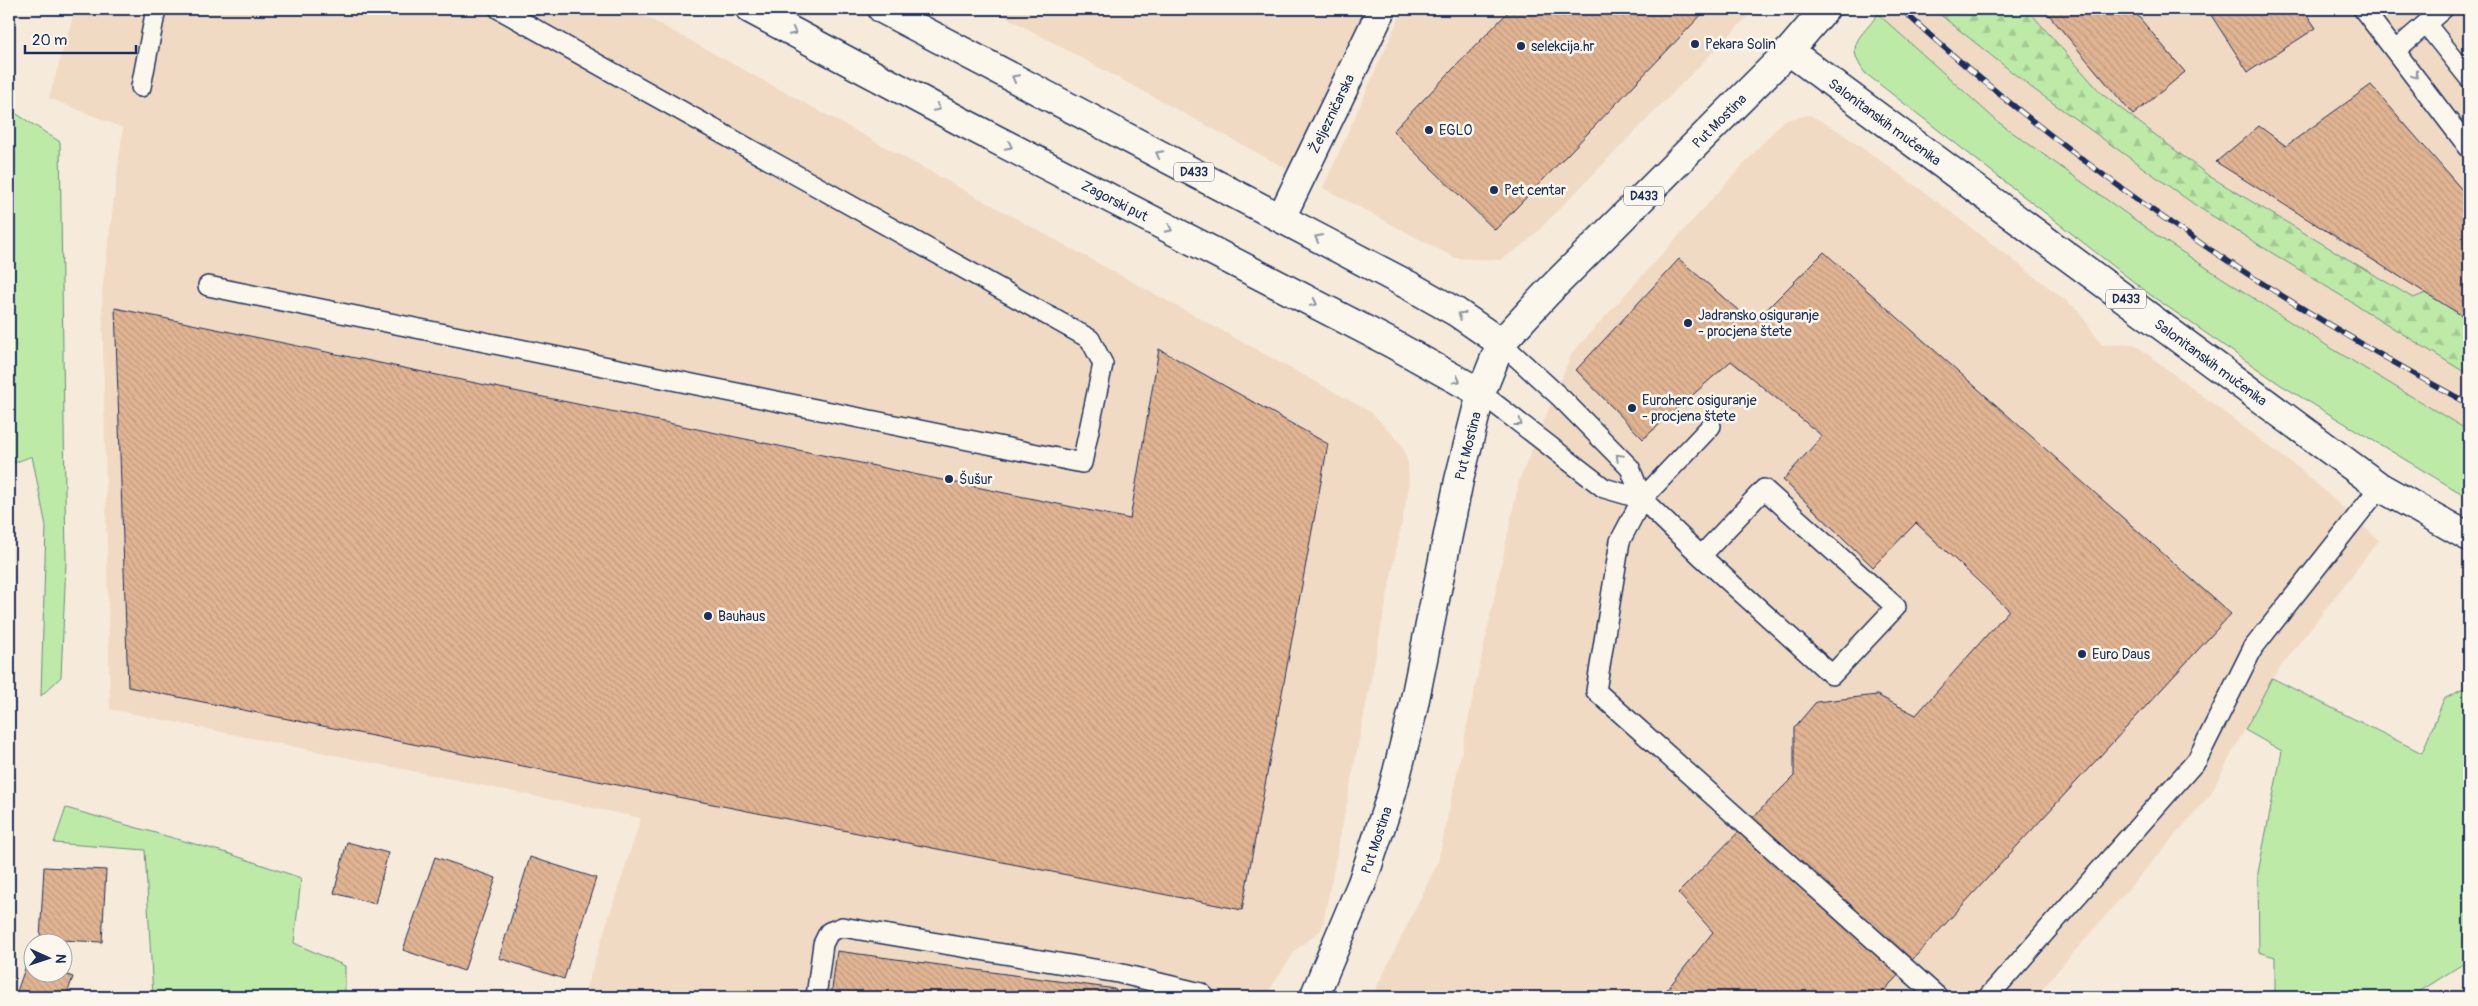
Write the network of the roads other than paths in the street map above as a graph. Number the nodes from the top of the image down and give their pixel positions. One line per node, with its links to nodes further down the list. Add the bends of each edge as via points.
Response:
1 (156, 9): 13 (lane)
2 (499, 9): 16 (lane, via 1090,339 1103,364 1082,463)
3 (750, 9): 18 (main road, Zagorski put, one-way to 18)
4 (882, 9): 15 (main road, D433, one-way to 4)
5 (1382, 9): 15 (main road, Željezničarska)
6 (1825, 9): 11 (main road, Put Mostina)
7 (2363, 9): 10 (lane)
8 (2443, 9): 9 (lane)
9 (2426, 24): 10 (lane); 12 (lane)
10 (2396, 50): 14 (lane, one-way to 14)
11 (1789, 51): 17 (main road, Put Mostina / D433); 20 (main road, Salonitanskih mučenika / D433)
12 (2469, 78)
13 (141, 87)
14 (2469, 148)
15 (1282, 218): 17 (main road, D433, one-way to 15, via 1456,312)
16 (208, 286)
17 (1501, 343): 18 (main road, Put Mostina / D433); 21 (lane, one-way to 17, via 1630,468)
18 (1481, 393): 21 (lane, one-way to 21, via 1604,488); 26 (main road, Put Mostina, via 1459,480 1412,714 1392,796 1362,883)
19 (1711, 426): 21 (lane)
20 (2380, 487): 22 (main road, Salonitanskih mučenika / D433); 28 (lane, via 2253,648 2197,760)
21 (1642, 499): 23 (lane); 27 (lane, via 1620,541 1596,691)
22 (2469, 537)
23 (1701, 556): 23 (lane, via 1764,489 1896,607 1832,675)
24 (816, 997): 25 (lane, via 822,944 829,932 842,927 1118,973 1201,993)
25 (1205, 997)
26 (1314, 997)
27 (1938, 997)
28 (1988, 997)

